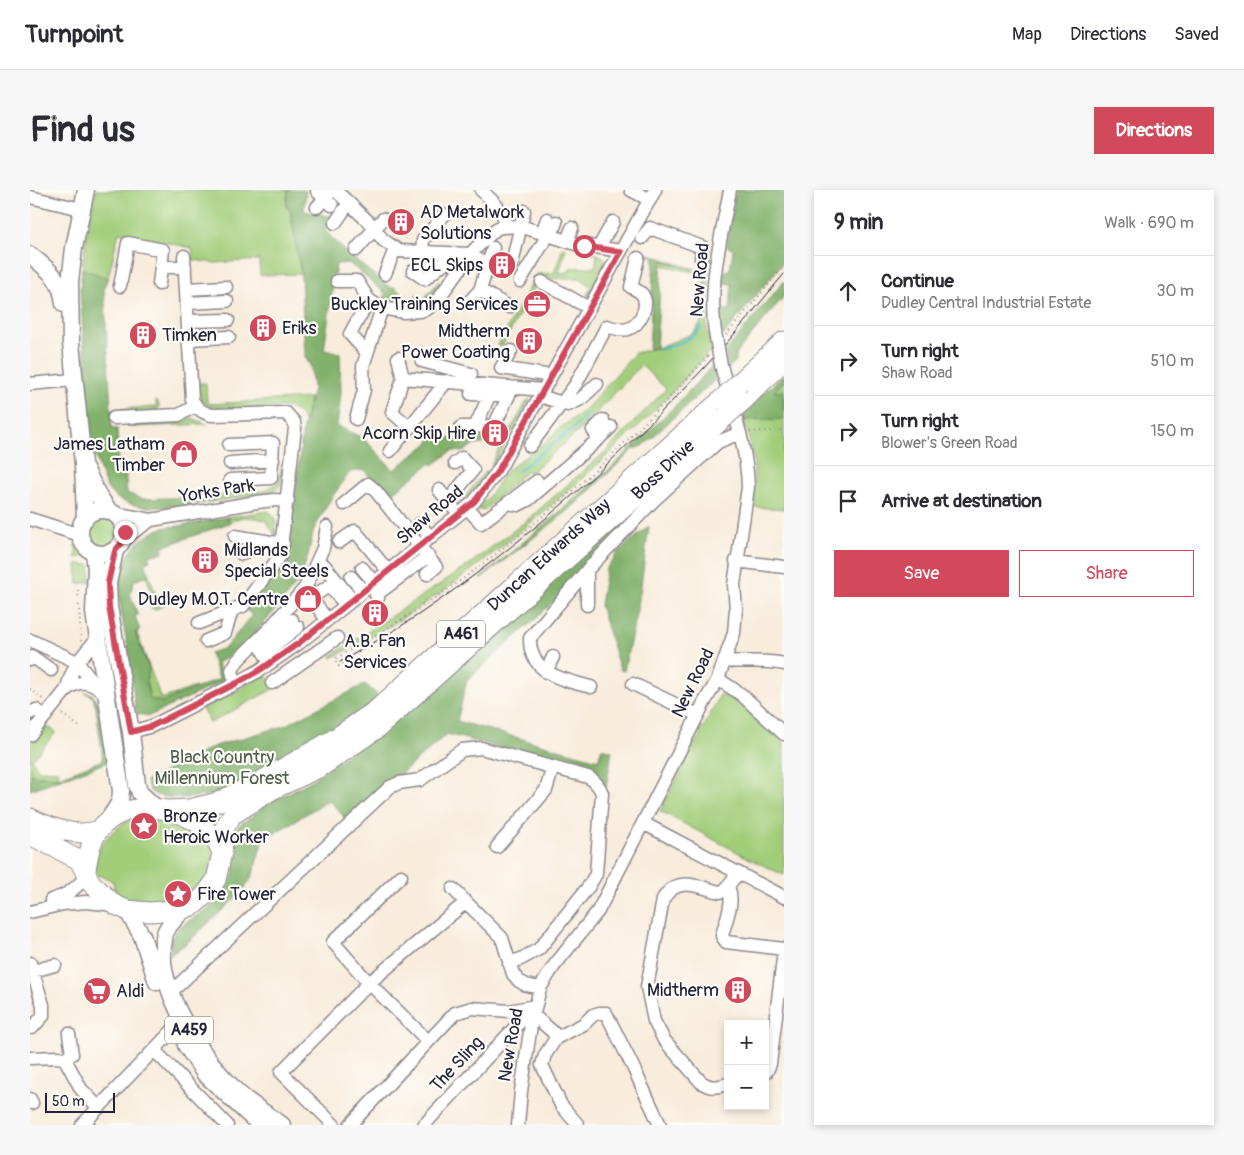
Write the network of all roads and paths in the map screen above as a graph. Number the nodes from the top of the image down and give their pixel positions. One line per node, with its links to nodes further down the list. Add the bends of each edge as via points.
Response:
1 (86, 190): 9 (main road)
2 (631, 190): 5 (street)
3 (730, 190): 30 (street, New Road)
4 (480, 191): 12 (street)
5 (652, 193): 19 (street, Shaw Road)
6 (329, 195): 8 (street)
7 (30, 197): 9 (street)
8 (355, 204): 15 (street); 16 (street)
9 (81, 209): 34 (main road)
10 (524, 211): 12 (street)
11 (444, 215): 26 (street, via 423,235)
12 (509, 217): 18 (street); 28 (street); 31 (street)
13 (551, 221): 18 (street)
14 (613, 222): 22 (street)
15 (335, 223)
16 (376, 224): 21 (street, via 383,240); 24 (street)
17 (572, 228): 20 (street)
18 (547, 235): 20 (street); 38 (street)
19 (640, 237): 25 (street, Shaw Road); 30 (street, via 650,228 702,246 698,258)
20 (567, 242): 22 (street, via 587,240)
21 (392, 244): 26 (street, via 408,253); 36 (street)
22 (599, 247): 25 (street)
23 (493, 248): 32 (street)
24 (353, 249)
25 (621, 252): 51 (street, Shaw Road)
26 (422, 253): 28 (street)
27 (30, 255): 34 (main road); 57 (main road, via 48,270 63,292)
28 (468, 258): 32 (street); 35 (street, via 444,263 425,278); 50 (street, via 435,303 420,311)
29 (638, 258): 74 (street, via 631,287 642,295 643,312 628,329 607,326 576,384)
30 (717, 263): 82 (street, New Road, bridge, via 714,324 721,365)
31 (512, 264)
32 (487, 266): 44 (street)
33 (161, 267): 39 (street); 41 (street, via 163,250 128,243); 43 (street, via 185,261)
34 (71, 268): 57 (main road)
35 (413, 271)
36 (385, 274)
37 (337, 281): 45 (street, via 357,281)
38 (520, 281)
39 (159, 284)
40 (545, 285): 51 (street)
41 (120, 286)
42 (226, 287): 43 (street)
43 (186, 289): 48 (street)
44 (480, 290): 47 (street); 49 (street)
45 (369, 300): 50 (street); 58 (street, via 350,334)
46 (227, 301): 48 (street)
47 (469, 302)
48 (187, 303): 53 (street)
49 (509, 307)
50 (382, 308): 58 (street)
51 (589, 308): 63 (street, Shaw Road)
52 (228, 320): 53 (street)
53 (188, 321): 55 (street)
54 (229, 337): 55 (street)
55 (189, 339): 75 (street)
56 (784, 341): 70 (highway, Duncan Edwards Way / A461)
57 (71, 343): 65 (main road)
58 (367, 352): 78 (street, via 363,366 364,390)
59 (511, 352): 63 (street, via 501,368 526,366)
60 (402, 360): 64 (street)
61 (784, 360): 70 (highway, Duncan Edwards Way / A461)
62 (422, 361): 69 (street, via 438,360 471,374)
63 (551, 376): 73 (street, Shaw Road)
64 (407, 378): 66 (street); 80 (street, via 392,412)
65 (73, 380): 67 (street); 90 (main road)
66 (446, 381): 69 (street); 80 (street)
67 (30, 384)
68 (597, 384): 74 (street, via 581,399 568,404)
69 (469, 388): 71 (street); 73 (street)
70 (741, 391): 76 (highway, Duncan Edwards Way / A461, bridge)
71 (490, 394): 72 (street); 72 (street, via 468,427 494,426)
72 (509, 395): 73 (street)
73 (540, 395): 74 (street); 98 (street, Shaw Road, via 498,471)
74 (561, 402): 84 (street)
75 (195, 406): 77 (street, via 179,415); 86 (street, via 210,415 286,413 295,428)
76 (723, 408): 165 (highway, Duncan Edwards Way / A461, via 376,710 326,743 218,802 188,809); 171 (highway, Duncan Edwards Way / A461, via 378,728 321,767 272,790 232,815 224,829)
77 (114, 418)
78 (356, 419)
79 (607, 423): 96 (street, via 599,439 528,500 518,505)
80 (409, 427): 85 (street)
81 (784, 430): 82 (path)
82 (740, 433): 115 (street, New Road, via 747,462 748,487); 118 (street, Boss Drive, via 718,442 653,501)
83 (229, 445): 87 (street, via 273,443)
84 (530, 446)
85 (390, 451)
86 (293, 458): 87 (street); 94 (street)
87 (273, 459): 88 (street); 91 (street, via 271,478)
88 (230, 463)
89 (455, 463): 95 (street, via 462,458 473,470 457,482)
90 (83, 464): 99 (main road, via 98,496); 100 (main road)
91 (230, 480)
92 (537, 482): 96 (street)
93 (439, 490): 95 (street)
94 (288, 501): 102 (street, Yorks Park, via 256,502); 110 (street)
95 (448, 501): 98 (street)
96 (508, 503): 98 (street, via 480,528)
97 (344, 504): 112 (street, via 368,484)
98 (463, 511): 107 (street, Shaw Road)
99 (111, 512): 100 (main road, via 97,511); 102 (street, Yorks Park); 111 (main road, via 124,527)
100 (85, 518): 105 (main road)
101 (30, 519): 105 (street)
102 (151, 520): 111 (street, Yorks Park)
103 (419, 524): 107 (street)
104 (327, 527): 151 (street, via 323,548 304,588 232,670)
105 (80, 535): 113 (main road, via 86,547)
106 (235, 536): 108 (street)
107 (430, 538): 112 (street, Shaw Road)
108 (264, 541): 110 (street); 114 (street)
109 (339, 542): 120 (street, via 355,531)
110 (283, 544): 127 (street, via 276,563)
111 (119, 546): 113 (main road, via 106,554); 160 (main road, via 108,583 109,607)
112 (424, 551): 120 (street, Shaw Road); 121 (street, via 436,567); 124 (street, via 376,595)
113 (94, 553): 133 (main road)
114 (242, 554)
115 (736, 562): 117 (street); 143 (street, New Road, via 736,621)
116 (324, 565): 125 (street)
117 (784, 568)
118 (587, 570): 126 (street); 148 (street, Boss Drive, via 530,638 530,648 536,661)
119 (357, 572): 122 (street)
120 (388, 572): 122 (street, Shaw Road)
121 (427, 574)
122 (369, 587): 125 (street, Shaw Road)
123 (318, 593): 125 (street, via 328,586)
124 (378, 598)
125 (349, 603): 129 (street, Shaw Road)
126 (587, 605)
127 (238, 608): 130 (street); 136 (street, via 225,634)
128 (314, 609): 129 (street)
129 (325, 622): 131 (street, Shaw Road)
130 (200, 623)
131 (296, 625): 138 (street); 140 (street, Shaw Road); 140 (street, via 271,636 261,647)
132 (337, 638): 138 (street)
133 (97, 639): 144 (street); 155 (main road)
134 (30, 640): 144 (street)
135 (386, 640): 137 (path)
136 (206, 641)
137 (381, 642)
138 (317, 652): 150 (street)
139 (553, 657): 148 (street)
140 (267, 658): 151 (street, Shaw Road)
141 (30, 660): 147 (street, via 33,657)
142 (348, 661): 145 (path)
143 (725, 661): 146 (street, via 764,660); 149 (street, New Road)
144 (77, 662): 154 (street); 155 (street)
145 (343, 664)
146 (784, 664)
147 (51, 670)
148 (546, 672): 153 (street)
149 (718, 679): 158 (street, New Road); 161 (street, via 742,695)
150 (272, 682)
151 (237, 683): 160 (street, Shaw Road, via 152,726)
152 (633, 684): 158 (street)
153 (591, 687)
154 (67, 689): 155 (street, via 84,682); 157 (street)
155 (100, 689): 164 (main road, via 117,759)
156 (65, 708): 159 (path, via 61,713)
157 (35, 711): 162 (street)
158 (698, 716): 167 (street, New Road)
159 (80, 727)
160 (131, 732): 164 (main road, via 134,753)
161 (784, 734)
162 (30, 735)
163 (553, 767): 170 (street, via 546,790); 183 (street, via 588,777 600,787 596,874 539,948); 188 (street, via 481,748 462,750 420,780 394,785)
164 (129, 788): 165 (main road); 168 (main road)
165 (161, 808): 168 (highway, A461, via 124,812); 171 (highway, A461, via 190,818 204,828 216,840)
166 (30, 818): 168 (highway, A461, via 78,834)
167 (643, 823): 173 (street); 187 (street, New Road, via 598,911)
168 (103, 826): 172 (highway, via 90,848)
169 (30, 835): 172 (highway, via 73,856)
170 (497, 847)
171 (222, 853): 180 (highway, A461, via 216,880 194,904)
172 (86, 872): 179 (highway, via 95,887); 181 (street, via 80,884 62,897)
173 (738, 873): 175 (street); 177 (street)
174 (401, 876): 186 (street, via 333,942)
175 (728, 886): 182 (street, via 732,903 722,936 726,942); 199 (street, via 720,892 678,884 668,891 663,899 647,987 654,1022 664,1040 708,1087)
176 (453, 890): 178 (street)
177 (784, 898)
178 (466, 902): 183 (street, via 502,938); 186 (street)
179 (121, 908): 180 (highway, A461, via 159,912); 181 (street, via 86,902); 190 (main road, A459, via 142,936)
180 (184, 909): 188 (main road, A459, via 166,930 162,950 162,966)
181 (30, 910)
182 (784, 950): 198 (street)
183 (509, 963): 187 (street, via 519,981)
184 (55, 965): 185 (street)
185 (31, 967): 191 (street, via 44,1005 43,1016)
186 (369, 983): 194 (street); 205 (street, via 282,1072)
187 (540, 988): 189 (street, New Road)
188 (171, 992): 204 (main road, A459, via 182,1019 219,1072 237,1092)
189 (534, 1011): 193 (street); 194 (street, via 461,1010); 207 (street, The Sling); 208 (street, New Road)
190 (176, 1027): 195 (street); 203 (main road, A459, via 205,1074)
191 (30, 1028)
192 (69, 1034): 197 (street, via 72,1054)
193 (556, 1038): 209 (street, via 542,1065 562,1105); 210 (street, via 584,1024 593,1015 606,1013)
194 (428, 1041): 206 (street)
195 (154, 1050): 200 (street); 202 (street)
196 (30, 1058): 197 (street, via 59,1056)
197 (65, 1059): 200 (street, via 81,1089)
198 (769, 1066)
199 (724, 1085)
200 (99, 1108): 201 (street)
201 (82, 1125)
202 (227, 1125)
203 (260, 1125)
204 (282, 1125)
205 (334, 1125)
206 (350, 1125)
207 (424, 1125)
208 (518, 1125)
209 (578, 1125)
210 (660, 1125)

